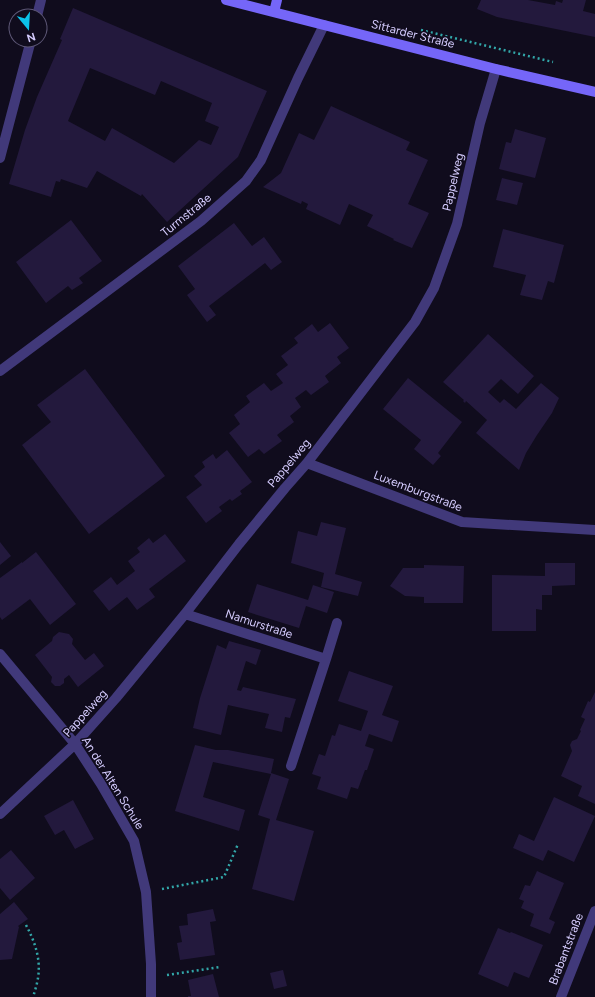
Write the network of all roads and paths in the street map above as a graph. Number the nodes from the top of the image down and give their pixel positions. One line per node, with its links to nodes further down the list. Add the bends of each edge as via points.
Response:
1 (226, 0): 3 (main road, Sittarder Straße)
2 (277, 0): 3 (main road)
3 (274, 12): 4 (main road, Sittarder Straße)
4 (324, 25): 6 (main road, Sittarder Straße); 9 (street, Turmstraße, via 261,160 246,181 201,221)
5 (29, 48): 8 (street)
6 (496, 69): 7 (main road, Sittarder Straße); 10 (street, Pappelweg, via 480,123 457,224 434,288 414,322)
7 (595, 92)
8 (0, 158)
9 (0, 371)
10 (307, 462): 11 (street, Luxemburgstraße, via 462,522); 12 (street, Pappelweg)
11 (595, 530)
12 (185, 614): 15 (street, Namurstraße); 16 (street, Pappelweg)
13 (337, 623): 15 (street)
14 (0, 654): 16 (street, An der Alten Schule)
15 (326, 659): 17 (street)
16 (75, 744): 18 (street, Pappelweg); 20 (street, An der Alten Schule, via 134,841)
17 (291, 766)
18 (0, 814)
19 (238, 844): 20 (path, via 224,877)
20 (146, 892): 24 (street, An der Alten Schule)
21 (595, 911): 27 (street, Brabantstraße)
22 (26, 925): 25 (path, via 39,961)
23 (220, 967): 24 (path)
24 (151, 978): 26 (street, An der Alten Schule)
25 (33, 997)
26 (151, 997)
27 (562, 997)

